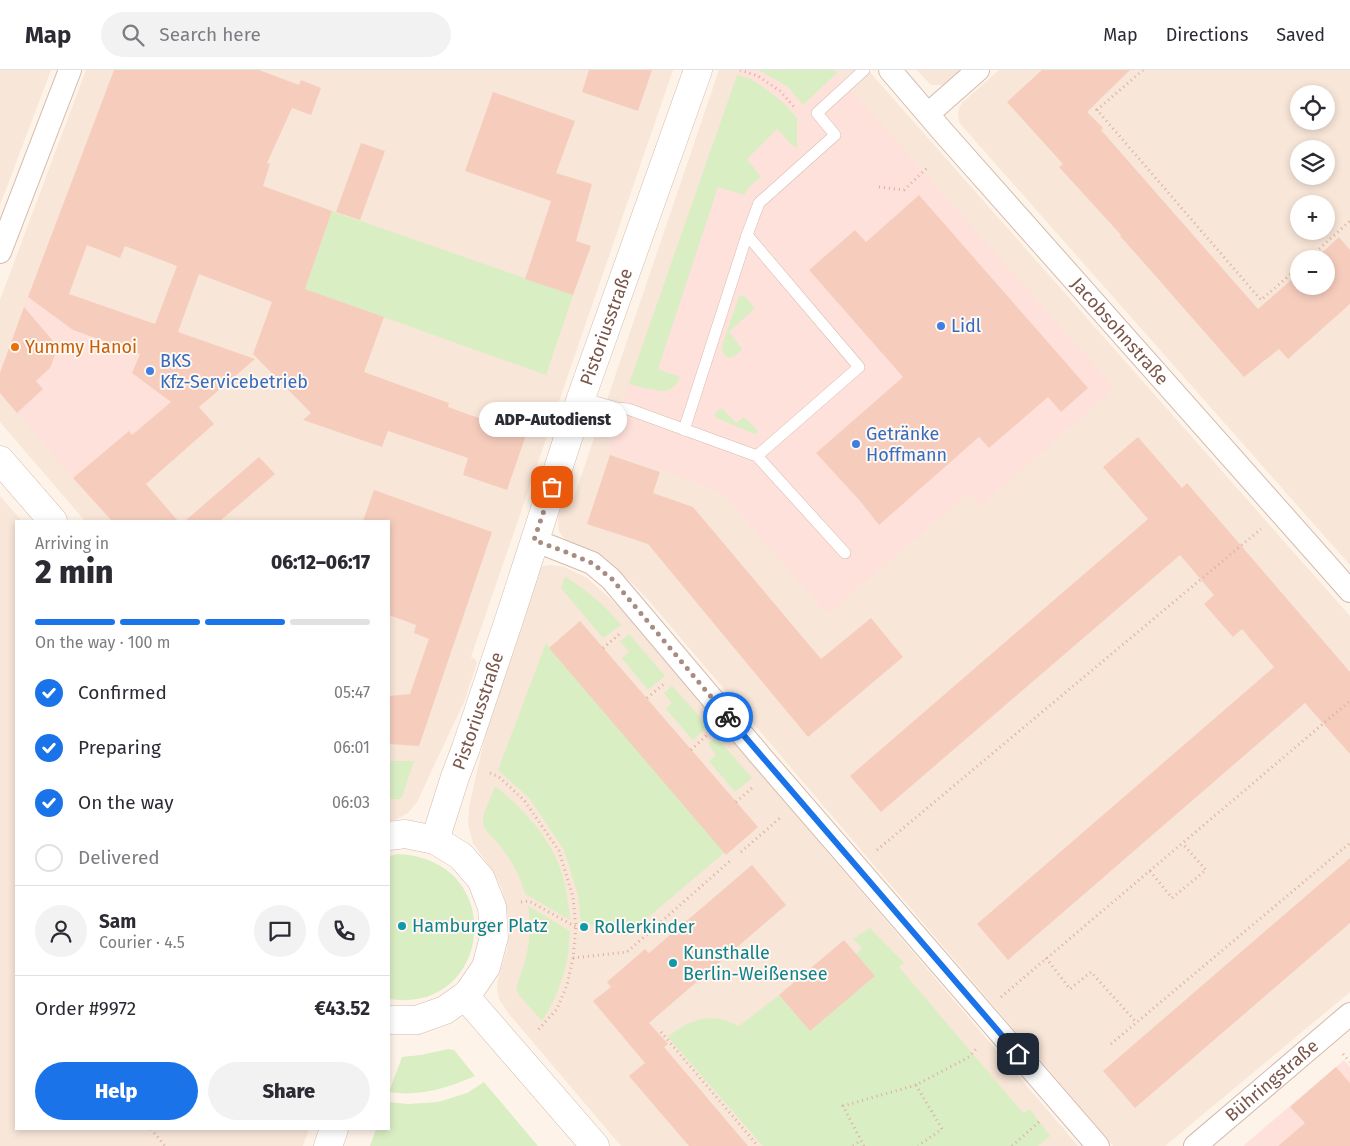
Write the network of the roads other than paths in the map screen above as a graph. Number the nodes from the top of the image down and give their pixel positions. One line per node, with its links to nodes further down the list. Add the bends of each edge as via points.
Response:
1 (70, 70): 8 (street)
2 (698, 70): 9 (street, Pistoriusstraße)
3 (864, 70): 7 (lane, via 817,113 835,135 759,203)
4 (890, 70): 6 (street, Jacobsohnstraße)
5 (978, 70): 6 (street)
6 (928, 114): 16 (street, Jacobsohnstraße)
7 (747, 235): 10 (lane); 11 (lane, via 859,367)
8 (0, 252)
9 (581, 398): 10 (lane, via 628,409); 14 (street, Pistoriusstraße)
10 (684, 430): 11 (lane)
11 (757, 456): 15 (lane)
12 (0, 460): 13 (street)
13 (52, 520)
14 (534, 540): 18 (street, Pistoriusstraße); 25 (street, via 592,563 612,579 734,726)
15 (845, 553)
16 (1350, 591)
17 (390, 836): 18 (street, via 405,834)
18 (435, 840): 19 (street, via 461,856 481,879 492,907 494,937 486,967)
19 (465, 996): 21 (street, via 445,1010 417,1020); 24 (street)
20 (1350, 1014): 26 (street, Bühringstraße)
21 (390, 1020)
22 (334, 1130): 23 (street)
23 (328, 1146)
24 (595, 1146)
25 (1098, 1146)
26 (1195, 1146)

